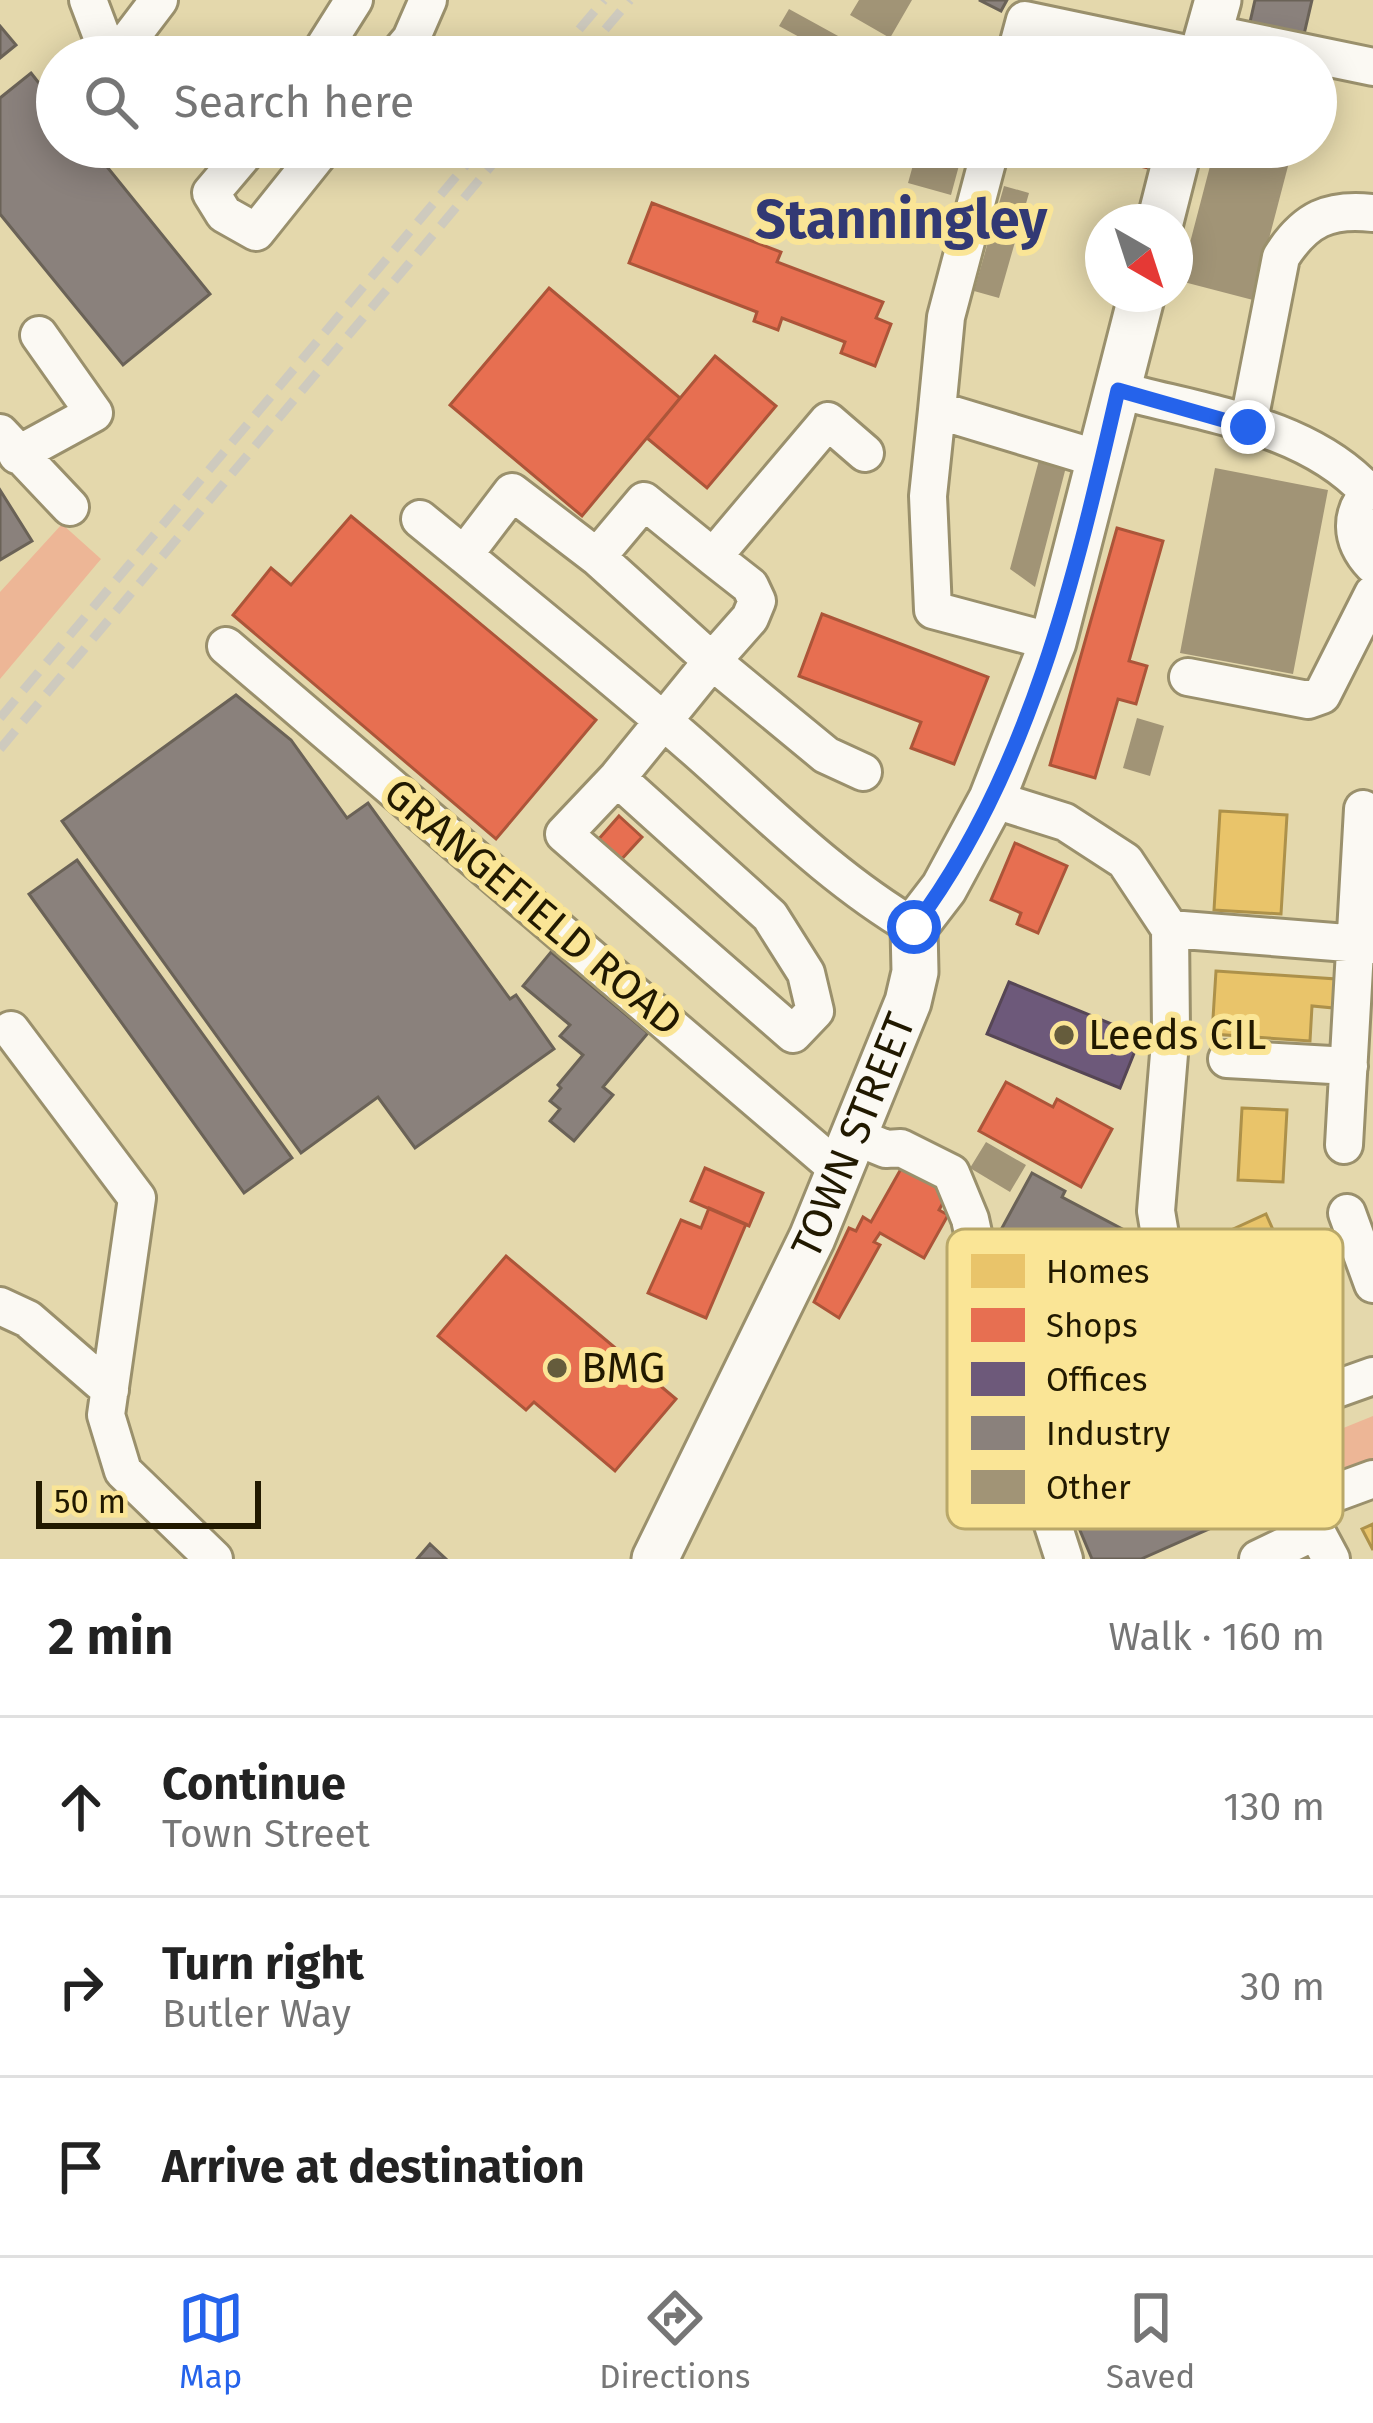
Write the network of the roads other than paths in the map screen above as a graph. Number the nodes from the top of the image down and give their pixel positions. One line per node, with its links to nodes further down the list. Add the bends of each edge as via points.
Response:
1 (88, 0): 5 (street)
2 (159, 0): 6 (street)
3 (354, 0): 7 (street)
4 (428, 0): 8 (street)
5 (101, 36)
6 (132, 36)
7 (331, 36)
8 (412, 36)
9 (1021, 36): 10 (street, via 1025,20)
10 (1197, 36)
11 (1337, 60): 12 (street)
12 (1373, 67)
13 (233, 168): 14 (street, via 212,193 224,214 256,232)
14 (307, 168)
15 (986, 168): 22 (street, via 946,317)
16 (1174, 168): 17 (main road)
17 (1165, 204)
18 (1373, 213): 23 (street, via 1343,210 1318,219 1281,256)
19 (1138, 312): 21 (main road)
20 (39, 335): 24 (street, via 94,413)
21 (1118, 390): 23 (street); 26 (main road)
22 (937, 410): 26 (street); 35 (street, via 928,496 933,610)
23 (1248, 427): 27 (street, via 1321,452)
24 (9, 444): 28 (street)
25 (865, 453): 31 (street, via 828,421)
26 (1102, 460): 35 (main road)
27 (1370, 490): 33 (street, via 1358,506 1355,537)
28 (70, 507)
29 (420, 519): 30 (street)
30 (464, 555): 32 (street, via 512,492); 39 (street)
31 (713, 556): 32 (street, via 644,502); 37 (street, via 757,601)
32 (597, 557): 37 (street)
33 (1373, 565)
34 (1373, 594): 38 (street, via 1322,695 1309,700)
35 (1053, 642): 42 (main road)
36 (226, 646): 51 (street, GRANGEFIELD ROAD, via 544,916)
37 (712, 661): 39 (street); 40 (street, via 826,755)
38 (1188, 677)
39 (665, 722): 41 (street); 44 (street, via 832,869)
40 (863, 772)
41 (616, 778): 41 (street, via 770,916 806,974 815,1011 793,1034 564,834)
42 (992, 799): 44 (main road); 45 (street, via 1064,822 1126,861)
43 (1363, 808): 46 (street)
44 (914, 927): 51 (main road, TOWN STREET, via 908,1002)
45 (1170, 929): 46 (street); 54 (street)
46 (1365, 945): 49 (street)
47 (11, 1030): 59 (street, via 137,1198)
48 (1226, 1059): 49 (street)
49 (1348, 1066): 50 (street)
50 (1345, 1145)
51 (847, 1153): 53 (street, via 901,1148 952,1173); 64 (main road, TOWN STREET)
52 (1347, 1213): 55 (street)
53 (972, 1229)
54 (1159, 1229)
55 (1373, 1284)
56 (0, 1306): 59 (street, via 28,1319)
57 (1373, 1376): 58 (street)
58 (1343, 1387)
59 (110, 1390): 65 (street, via 106,1415 123,1471)
60 (1373, 1480): 61 (street)
61 (1343, 1507)
62 (1054, 1529): 66 (street)
63 (1316, 1532): 67 (street)
64 (659, 1558)
65 (214, 1559)
66 (1064, 1559)
67 (1258, 1559)

